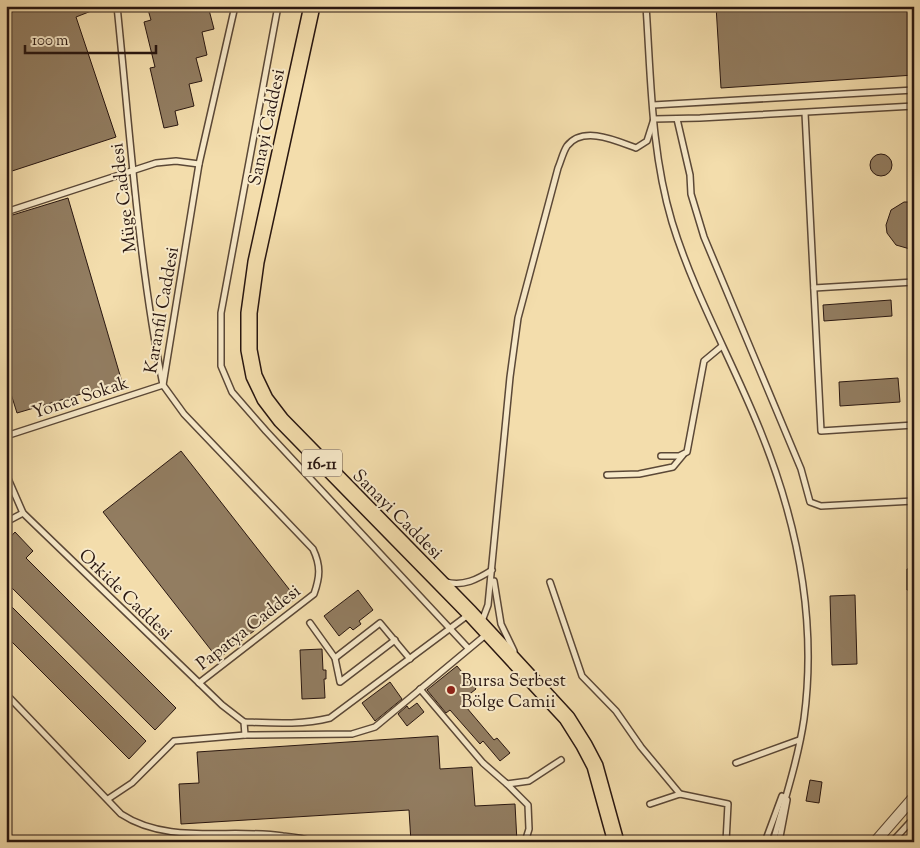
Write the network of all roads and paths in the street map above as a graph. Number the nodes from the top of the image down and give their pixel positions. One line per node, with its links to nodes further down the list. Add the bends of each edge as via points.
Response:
1 (117, 6): 13 (lane, Müge Caddesi)
2 (234, 6): 12 (lane, Karanfil Caddesi)
3 (278, 6): 34 (lane, via 221,313 221,366 232,392 243,405)
4 (312, 6): 30 (main road, Sanayi Caddesi / 16-11, via 256,262 249,313 250,359 265,399 281,420)
5 (646, 6): 7 (lane)
6 (914, 90): 7 (lane)
7 (653, 105): 10 (lane)
8 (914, 106): 9 (lane)
9 (805, 113): 11 (lane); 16 (lane)
10 (654, 118): 11 (lane); 17 (lane, via 659,174 673,223); 29 (lane, via 648,141 636,148 606,136 585,135 567,145 558,168 518,318)
11 (677, 119): 25 (lane, via 690,175 691,194 704,237 801,469 810,502 821,506)
12 (200, 164): 13 (lane, via 176,161); 18 (lane, Karanfil Caddesi)
13 (134, 170): 14 (lane); 18 (lane, Müge Caddesi, via 155,345)
14 (6, 212)
15 (914, 282): 16 (lane)
16 (814, 288): 19 (lane, via 821,431)
17 (722, 346): 21 (lane, via 704,361); 45 (lane, via 760,429 787,506 798,550 807,668 804,720)
18 (163, 385): 20 (lane, Yonca Sokak); 28 (lane, Karanfil Caddesi, via 184,414 304,538)
19 (914, 425)
20 (6, 436)
21 (685, 453): 22 (lane); 24 (lane, via 673,467 639,474)
22 (661, 456)
23 (6, 474): 26 (lane, Orkide Caddesi)
24 (607, 475)
25 (914, 501)
26 (23, 513): 27 (lane); 40 (lane, Orkide Caddesi)
27 (6, 522)
28 (320, 564): 40 (lane, Papatya Caddesi, via 314,594)
29 (492, 570): 30 (lane, via 463,583); 33 (lane, via 488,605); 39 (lane, via 500,624)
30 (435, 578): 33 (main road, Sanayi Caddesi / 16-11)
31 (550, 582): 50 (lane, via 582,676 616,711)
32 (310, 623): 37 (lane)
33 (480, 623): 34 (lane); 36 (lane); 39 (main road, Sanayi Caddesi / 16-11)
34 (451, 628): 36 (lane); 38 (lane)
35 (395, 640): 37 (lane, via 380,624); 37 (lane, via 340,682); 38 (lane)
36 (468, 648): 41 (lane)
37 (335, 658)
38 (410, 659): 43 (lane, via 330,718 286,724)
39 (522, 668): 57 (main road, Sanayi Caddesi / 16-11, via 567,718 587,750 595,766)
40 (199, 683): 43 (lane, Orkide Caddesi)
41 (420, 690): 44 (lane, via 382,721 362,732); 49 (lane, via 483,763)
42 (6, 694): 52 (lane)
43 (244, 722): 44 (lane)
44 (245, 735): 52 (lane, via 174,741 132,783)
45 (799, 740): 47 (lane); 48 (lane)
46 (561, 760): 49 (lane, via 529,781)
47 (736, 763)
48 (790, 777): 59 (lane); 60 (lane); 61 (lane, via 785,822)
49 (507, 784): 56 (lane, via 528,805 529,830)
50 (680, 794): 53 (lane); 58 (lane, via 728,804)
51 (914, 798): 62 (street)
52 (108, 800): 55 (lane, via 136,824 167,832 268,834)
53 (650, 804)
54 (914, 818): 63 (lane)
55 (313, 842)
56 (525, 842)
57 (616, 842)
58 (726, 842)
59 (765, 842)
60 (773, 842)
61 (779, 842)
62 (876, 842)
63 (892, 842)

